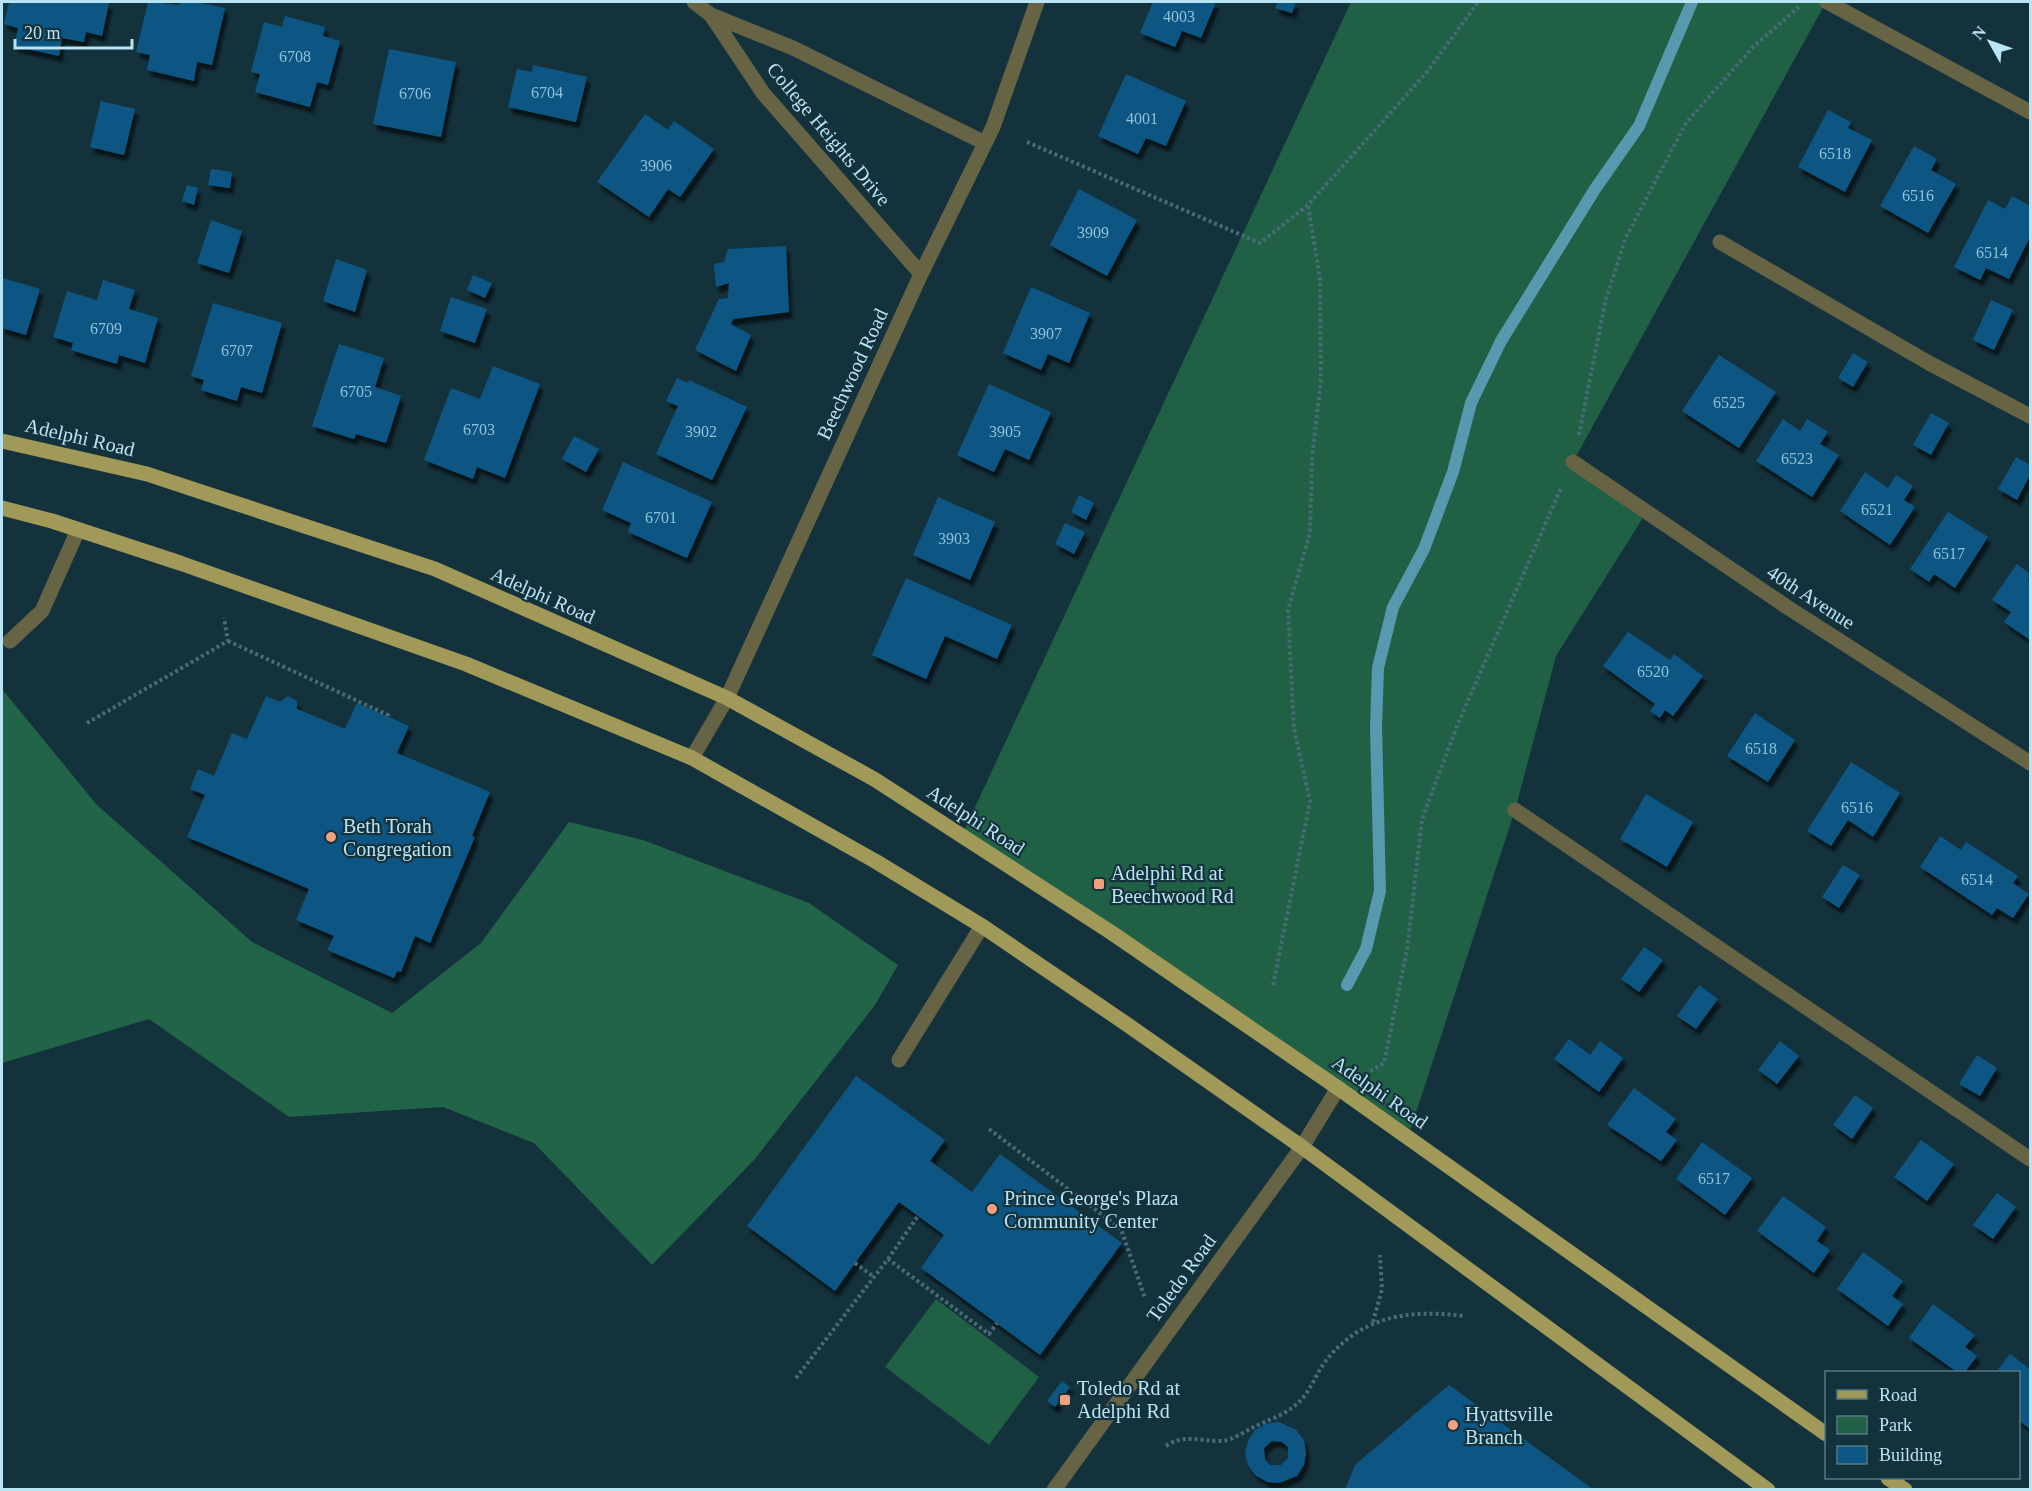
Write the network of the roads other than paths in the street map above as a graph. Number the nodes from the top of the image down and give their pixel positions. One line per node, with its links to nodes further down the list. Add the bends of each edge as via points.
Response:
1 (694, 2): 4 (street, College Heights Drive)
2 (1037, 2): 6 (street, Beechwood Road)
3 (1827, 2): 5 (street)
4 (711, 15): 6 (street, College Heights Drive, via 793,48); 8 (street, College Heights Drive, via 763,93)
5 (2031, 112)
6 (985, 143): 8 (street, Beechwood Road)
7 (1720, 242): 9 (street, via 1929,363)
8 (921, 274): 15 (street, Beechwood Road)
9 (2031, 416)
10 (2, 441): 15 (main road, Adelphi Road, via 147,474 435,569)
11 (1572, 462): 17 (street, 40th Avenue, via 1786,607)
12 (2, 508): 13 (main road)
13 (78, 530): 14 (street, via 42,611); 16 (main road, via 466,664)
14 (10, 641)
15 (727, 698): 16 (street, Beechwood Road); 21 (main road, Adelphi Road, via 884,785 1112,933)
16 (692, 758): 19 (main road)
17 (2031, 763)
18 (1515, 810): 23 (street)
19 (982, 926): 20 (street); 22 (main road)
20 (899, 1060)
21 (1338, 1088): 22 (street, Toledo Road); 24 (main road, Adelphi Road)
22 (1302, 1147): 26 (street, Toledo Road); 27 (main road)
23 (2031, 1159)
24 (1825, 1433)
25 (1889, 1479): 28 (main road)
26 (1054, 1490)
27 (1768, 1490)
28 (1905, 1490)

